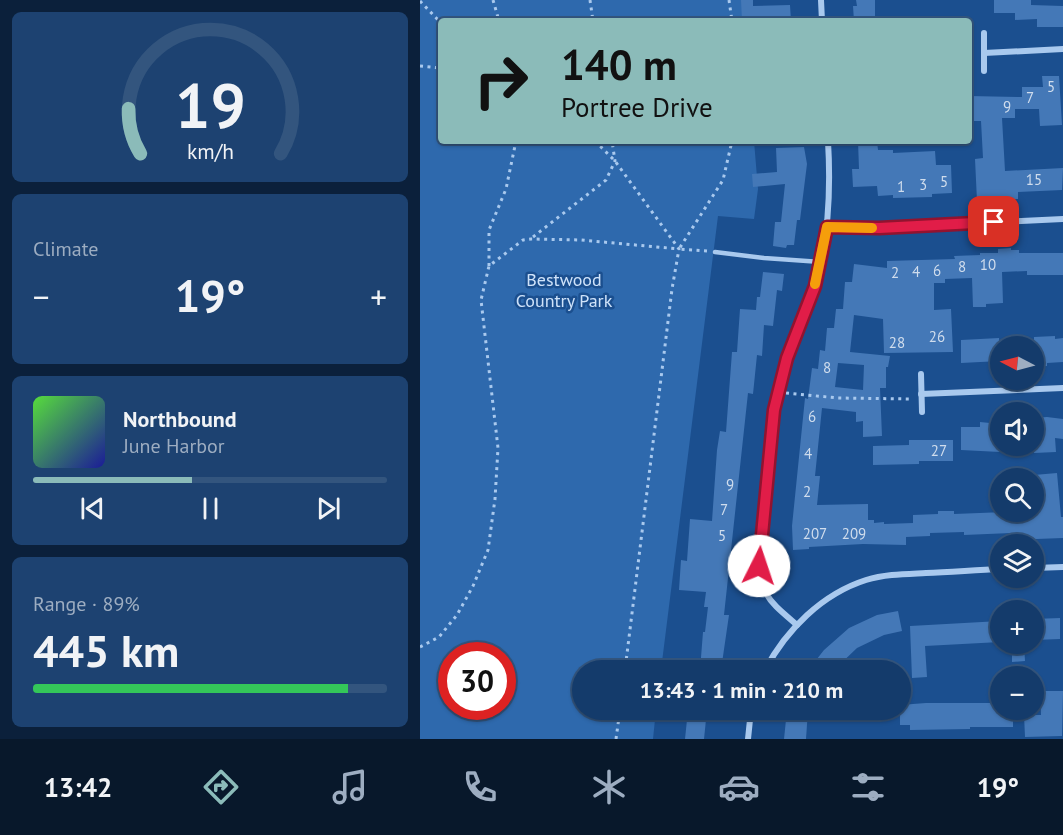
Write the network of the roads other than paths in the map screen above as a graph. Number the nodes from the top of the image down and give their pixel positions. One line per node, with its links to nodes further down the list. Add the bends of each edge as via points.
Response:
1 (821, 0): 2 (street)
2 (822, 18)
3 (984, 33): 5 (street)
4 (1063, 49): 5 (street)
5 (984, 53): 6 (street)
6 (984, 71)
7 (828, 144): 9 (street)
8 (1063, 219): 9 (street)
9 (827, 227): 11 (street)
10 (715, 252): 11 (lane)
11 (821, 262): 19 (street, via 777,392 759,566 769,601)
12 (921, 374): 14 (street)
13 (1063, 388): 14 (street)
14 (921, 394): 15 (street)
15 (922, 412)
16 (1063, 567): 17 (street)
17 (1044, 568)
18 (990, 569): 19 (street, via 868,579 827,599)
19 (797, 626): 20 (street)
20 (771, 660)
21 (750, 720): 22 (street)
22 (748, 739)

